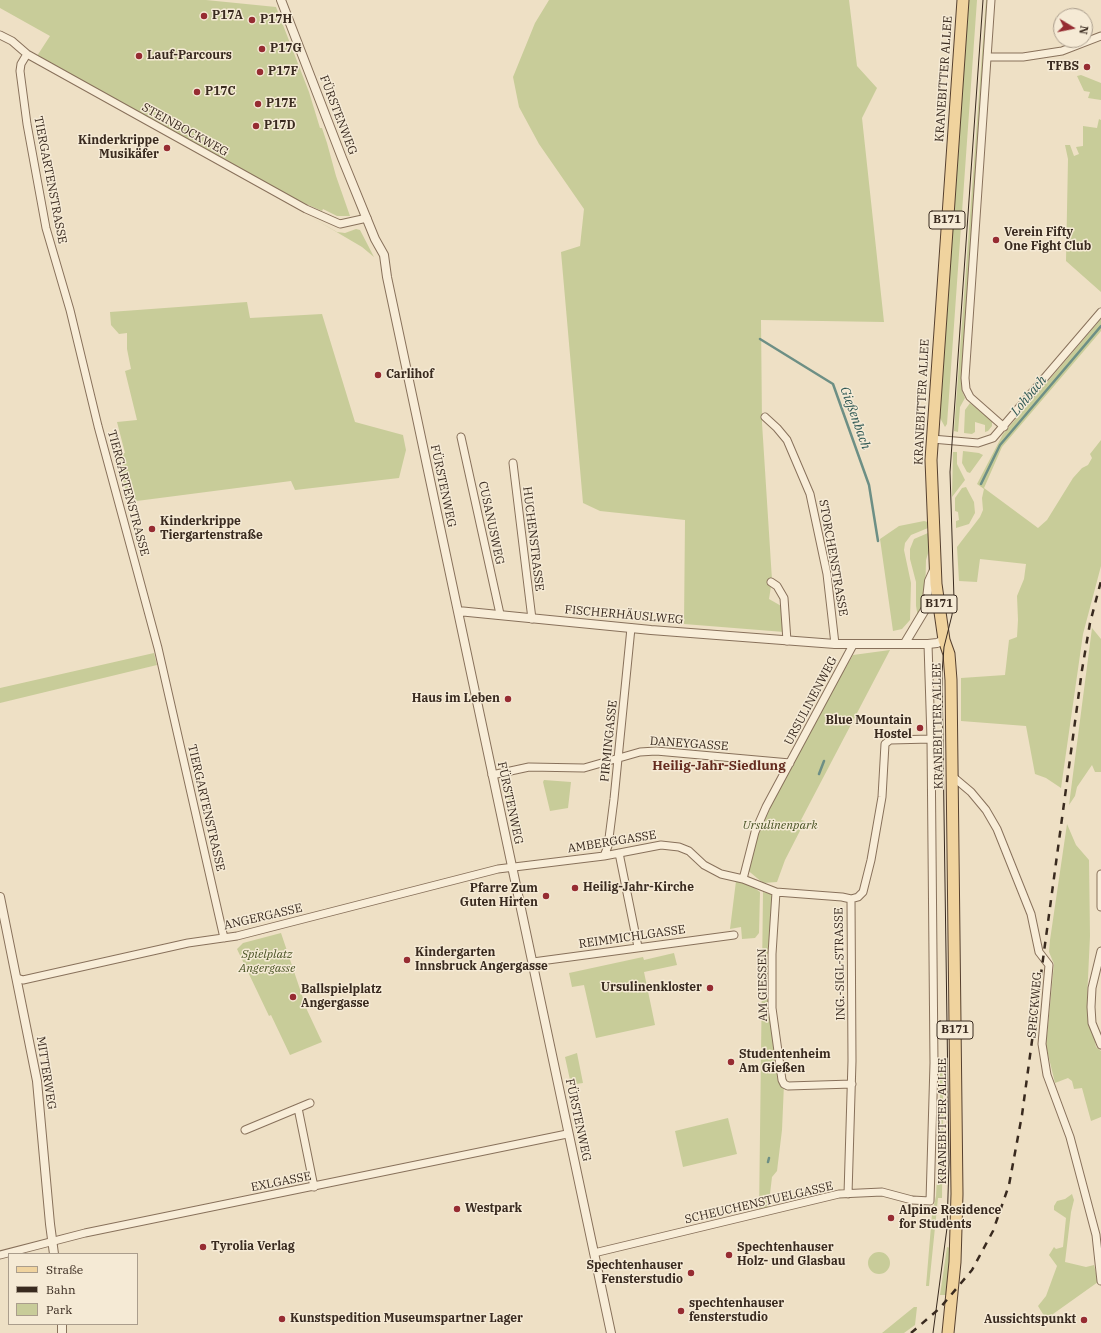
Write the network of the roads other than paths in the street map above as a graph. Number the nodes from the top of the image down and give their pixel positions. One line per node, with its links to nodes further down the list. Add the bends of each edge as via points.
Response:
1 (281, 0): 8 (street, FÜRSTENWEG)
2 (963, 0): 13 (main road, KRANEBITTER ALLEE / B171)
3 (991, 0): 7 (street)
4 (0, 35): 6 (street, STEINBOCKWEG)
5 (1101, 36): 7 (street, via 1062,51 1023,57)
6 (27, 54): 8 (street, STEINBOCKWEG, via 306,209 340,224); 42 (street, TIERGARTENSTRASSE, via 20,71 46,228 70,310 98,426 158,648)
7 (987, 57): 11 (street, via 965,383 968,393 974,400)
8 (366, 218): 17 (street, FÜRSTENWEG, via 387,277)
9 (1101, 312): 11 (street)
10 (765, 417): 24 (street, STORCHENSTRASSE, via 787,440 812,499 827,574)
11 (1004, 426): 13 (street, via 992,439 982,443)
12 (461, 436): 18 (street, CUSANUSWEG)
13 (932, 439): 15 (main road, KRANEBITTER ALLEE / B171)
14 (513, 463): 19 (street, HUCHENSTRASSE)
15 (935, 567): 21 (main road, KRANEBITTER ALLEE / B171); 23 (street, via 929,581 926,608)
16 (771, 582): 22 (street, via 777,586 784,598)
17 (458, 612): 18 (street, FISCHERHÄUSLWEG); 30 (street, FÜRSTENWEG)
18 (500, 614): 19 (street, FISCHERHÄUSLWEG)
19 (532, 619): 20 (street, FISCHERHÄUSLWEG)
20 (631, 628): 22 (street, FISCHERHÄUSLWEG); 28 (street, PIRMINGASSE)
21 (944, 640): 25 (street, FISCHERHÄUSLWEG); 31 (main road, KRANEBITTER ALLEE / B171, via 949,654 951,680)
22 (787, 641): 24 (street, FISCHERHÄUSLWEG)
23 (904, 643): 25 (street, FISCHERHÄUSLWEG); 26 (street, FISCHERHÄUSLWEG)
24 (835, 644): 26 (street, FISCHERHÄUSLWEG)
25 (928, 644): 27 (street, KRANEBITTER ALLEE)
26 (853, 645): 29 (street, URSULINENWEG)
27 (931, 739): 39 (street, ING.-SIGL-STRASSE, via 890,740 885,744 882,797 871,860 863,892 858,897); 55 (street, KRANEBITTER ALLEE, via 934,1064)
28 (618, 758): 29 (street, DANEYGASSE, via 656,751); 30 (street, DANEYGASSE, via 584,768 529,767); 33 (street, PIRMINGASSE, via 608,846)
29 (790, 763): 36 (street, URSULINENWEG, via 755,832)
30 (492, 774): 34 (street, FÜRSTENWEG)
31 (952, 776): 60 (street, SPECKWEG, via 971,792 997,829 1031,914 1039,952 1050,965 1042,1044 1048,1075 1070,1137 1096,1235); 62 (main road, KRANEBITTER ALLEE / B171, via 956,1194 955,1262)
32 (619, 853): 33 (street, AMBERGGASSE); 36 (street, AMBERGGASSE, via 668,844 689,851 704,865 721,874); 43 (street)
33 (604, 856): 34 (street, AMBERGGASSE)
34 (512, 867): 42 (street, ANGERGASSE); 45 (street, FÜRSTENWEG)
35 (1101, 874): 40 (street)
36 (743, 879): 37 (street, AMBERGGASSE)
37 (776, 892): 39 (street); 48 (street, AM GIESSEN, via 772,1008 782,1080 788,1086)
38 (0, 897): 46 (street, MITTERWEG)
39 (850, 899): 48 (street, ING.-SIGL-STRASSE)
40 (1101, 907)
41 (734, 935): 43 (street, REIMMICHLGASSE)
42 (224, 938): 46 (street, ANGERGASSE, via 92,963 23,980)
43 (638, 947): 45 (street, REIMMICHLGASSE)
44 (1101, 951): 47 (street, via 1090,1007 1092,1024)
45 (533, 962): 52 (street, FÜRSTENWEG)
46 (17, 978): 56 (street, MITTERWEG, via 37,1080)
47 (1101, 1045)
48 (852, 1084): 54 (street, ING.-SIGL-STRASSE)
49 (310, 1103): 50 (street)
50 (298, 1108): 51 (street); 53 (street)
51 (245, 1130)
52 (567, 1134): 53 (street, EXLGASSE); 59 (street, FÜRSTENWEG)
53 (314, 1187): 56 (street, EXLGASSE, via 85,1233)
54 (848, 1194): 55 (street, SCHEUCHENSTUELGASSE, via 882,1192 912,1200); 59 (street, SCHEUCHENSTUELGASSE)
55 (930, 1201)
56 (53, 1242): 57 (street, EXLGASSE); 58 (street, MITTERWEG)
57 (11, 1253)
58 (54, 1253)
59 (594, 1253): 61 (street, FÜRSTENWEG)
60 (1101, 1281)
61 (611, 1333)
62 (948, 1333)

